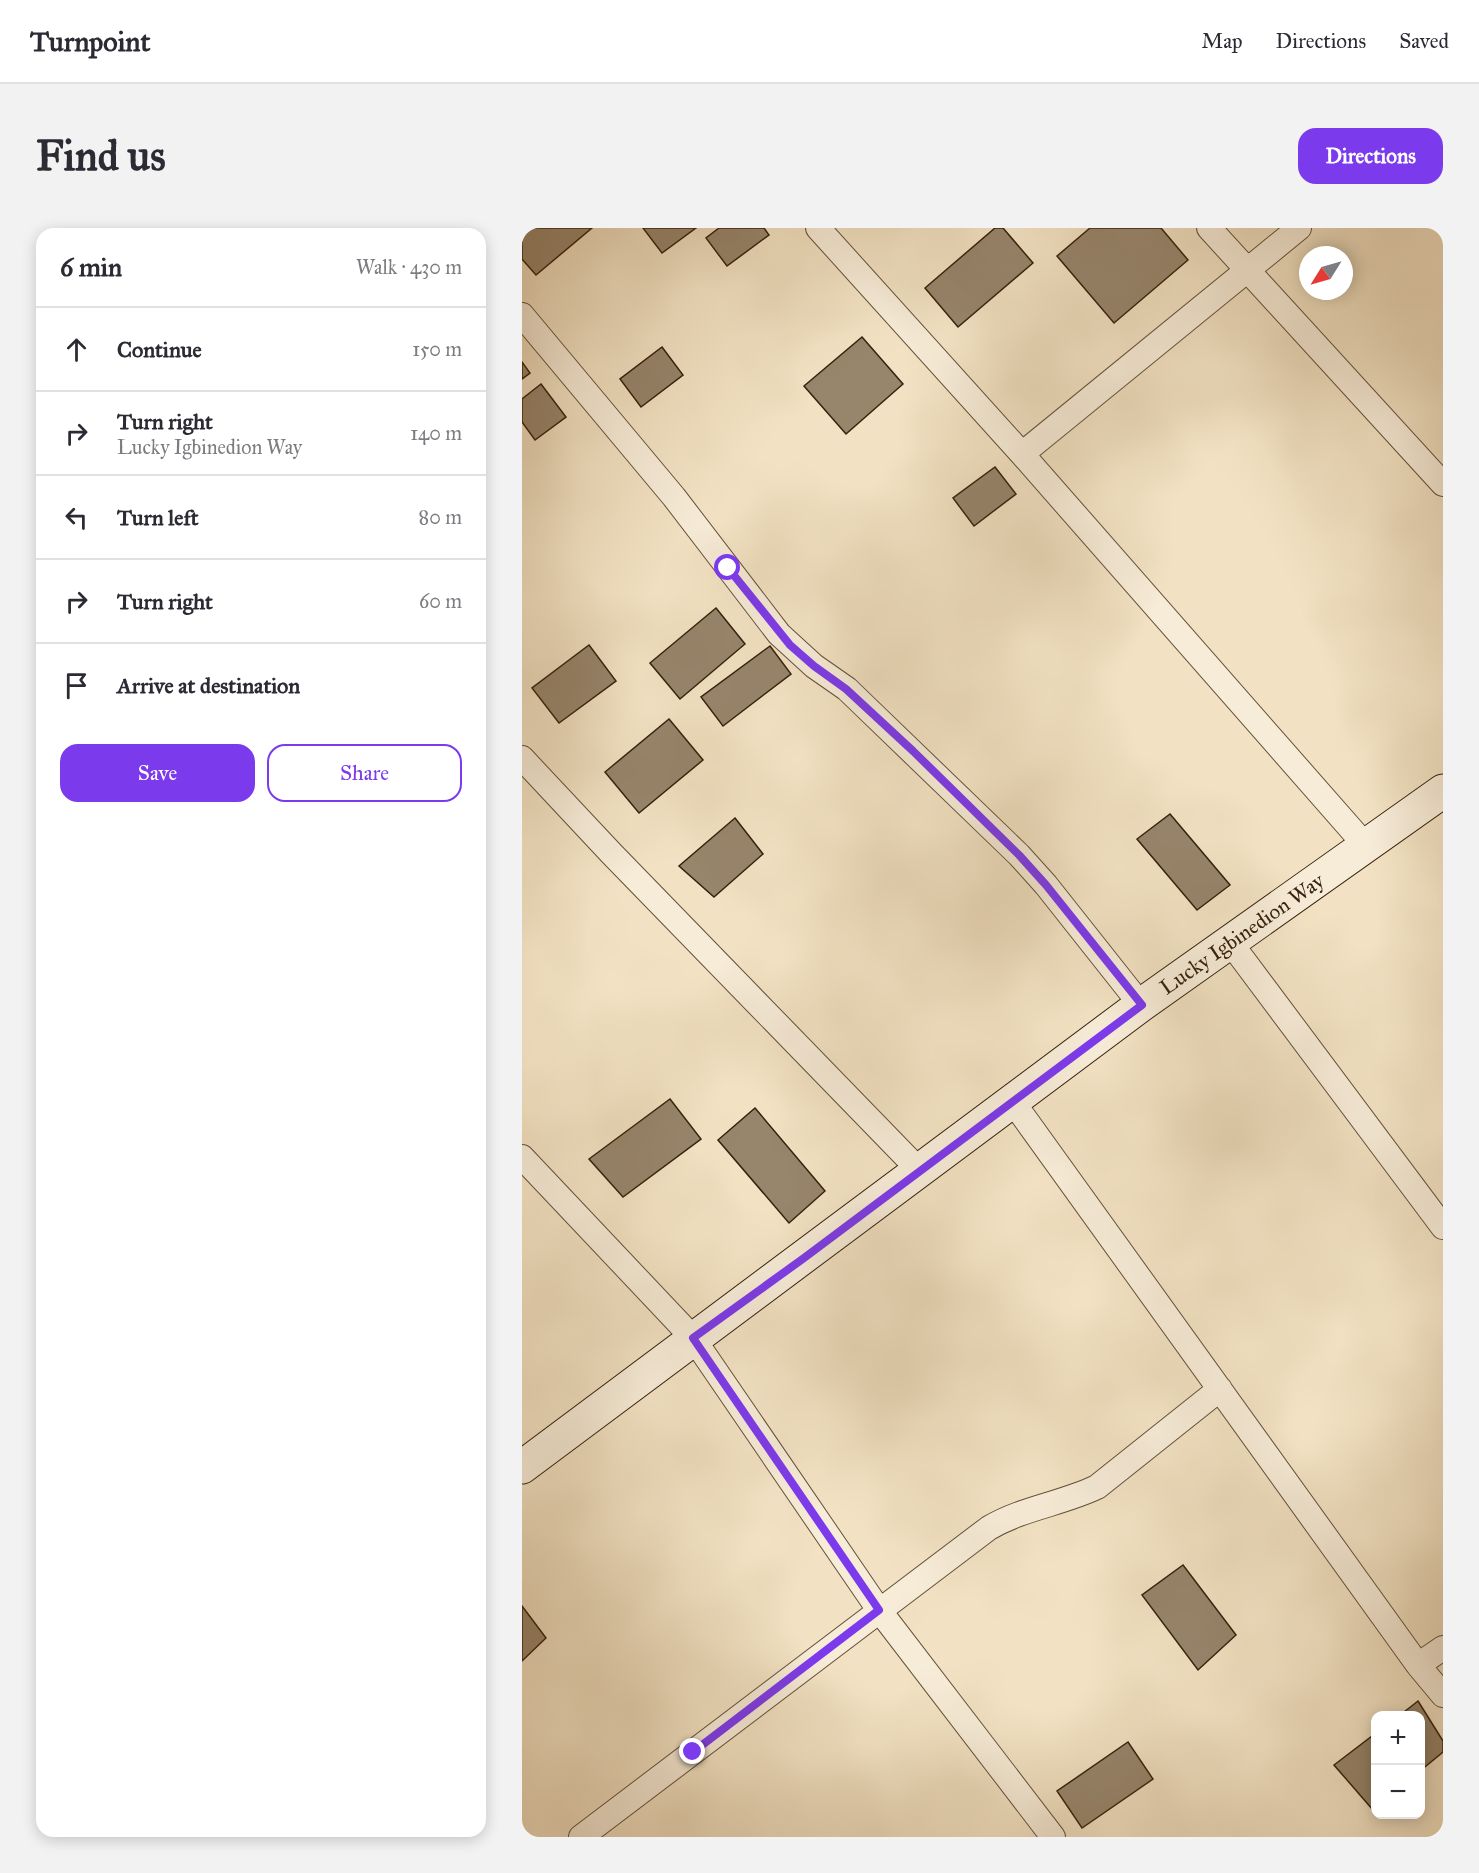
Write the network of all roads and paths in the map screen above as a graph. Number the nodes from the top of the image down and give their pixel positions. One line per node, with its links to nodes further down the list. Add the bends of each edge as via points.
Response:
1 (818, 228): 6 (street)
2 (1209, 228): 4 (street)
3 (1299, 228): 4 (street)
4 (1247, 269): 6 (street); 7 (street)
5 (522, 315): 12 (street, via 674,496 790,645 846,689 1019,855)
6 (1022, 454): 10 (street)
7 (1443, 484)
8 (522, 758): 15 (street)
9 (1442, 793): 10 (street, Lucky Igbinedion Way)
10 (1366, 846): 11 (street, Lucky Igbinedion Way)
11 (1230, 942): 12 (street, Lucky Igbinedion Way); 16 (street)
12 (1142, 1005): 13 (street, Lucky Igbinedion Way)
13 (1013, 1102): 15 (street, Lucky Igbinedion Way); 18 (street)
14 (522, 1157): 17 (street)
15 (920, 1171): 17 (street, Lucky Igbinedion Way)
16 (1443, 1227)
17 (693, 1338): 19 (street, Lucky Igbinedion Way); 20 (street)
18 (1220, 1389): 20 (street, via 1097,1487 988,1528); 22 (street)
19 (522, 1467)
20 (879, 1610): 24 (street); 25 (street)
21 (1443, 1648): 22 (street)
22 (1418, 1665): 23 (street)
23 (1443, 1695)
24 (581, 1837)
25 (1053, 1837)

